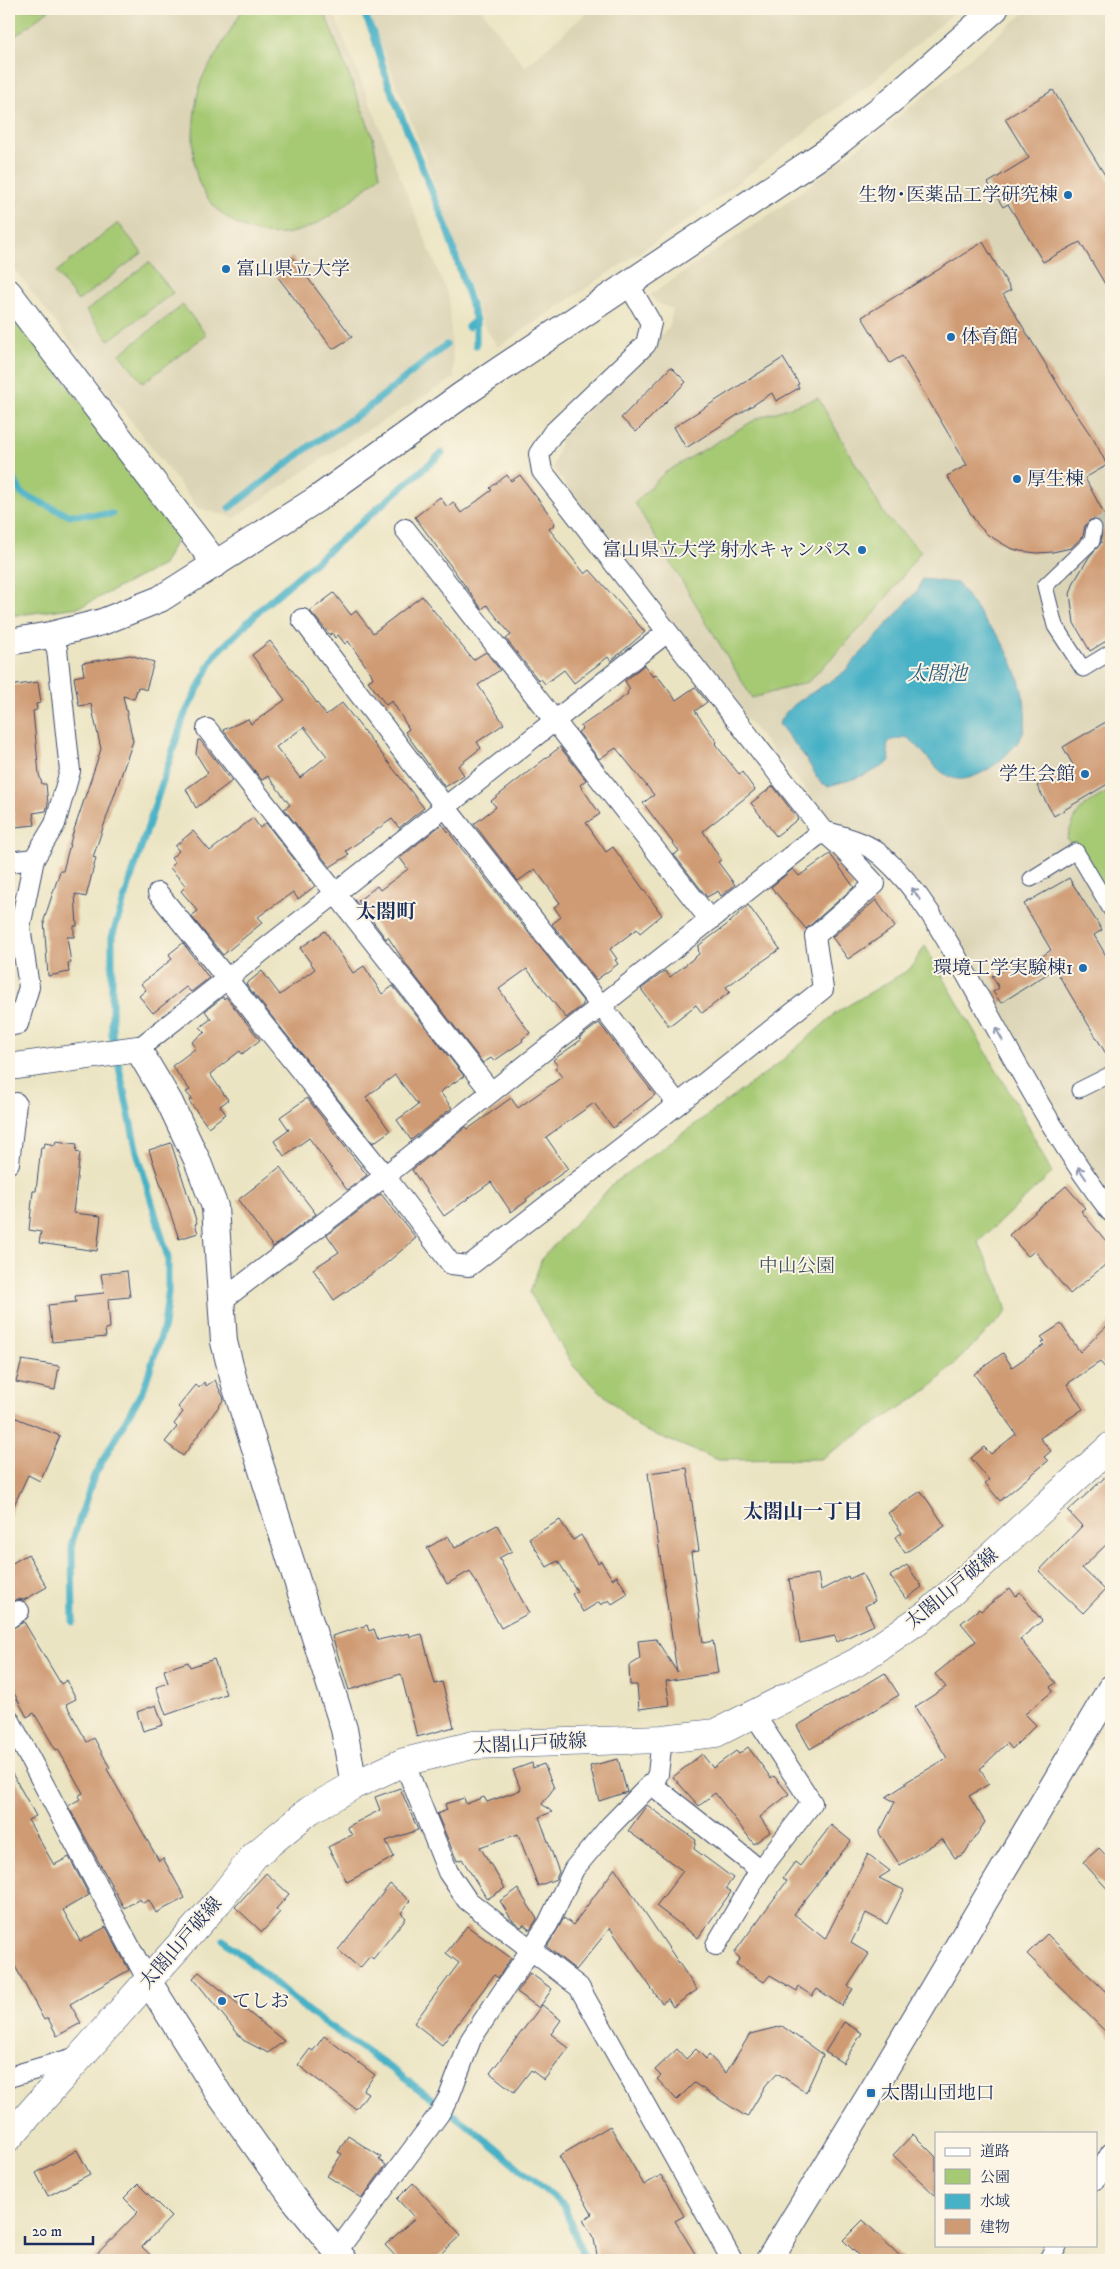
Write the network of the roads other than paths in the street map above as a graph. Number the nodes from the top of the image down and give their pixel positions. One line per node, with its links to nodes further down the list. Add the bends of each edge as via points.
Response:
1 (995, 9): 2 (street, via 894,98 826,152)
2 (629, 285): 6 (street, via 462,395 317,499); 8 (street, via 651,323 646,344 552,434 540,454 542,471)
3 (9, 293): 6 (street)
4 (1094, 528): 11 (street, via 1092,541 1044,586 1055,626 1083,669)
5 (405, 529): 12 (street)
6 (216, 564): 9 (street, via 160,599 102,622)
7 (302, 619): 14 (street)
8 (666, 632): 12 (street); 15 (street)
9 (50, 635): 10 (street); 16 (street, via 57,650 70,771 55,824)
10 (9, 642)
11 (1111, 652)
12 (554, 721): 14 (street); 22 (street)
13 (207, 729): 20 (street)
14 (446, 808): 20 (street); 24 (street)
15 (823, 831): 22 (street); 32 (street, via 875,884 815,936 823,989); 35 (street, one-way to 15, via 1082,1174 959,961 912,888 882,856 862,842)
16 (34, 859): 17 (street); 25 (street, via 20,927 29,987 18,1024)
17 (9, 862)
18 (1031, 879): 21 (street, via 1076,851)
19 (158, 893): 23 (street)
20 (337, 894): 23 (street); 30 (street)
21 (1111, 910)
22 (710, 920): 24 (street)
23 (228, 979): 26 (street); 34 (street)
24 (602, 1006): 30 (street); 32 (street)
25 (9, 1026)
26 (123, 1051): 27 (street); 36 (street, via 170,1103 197,1160 215,1207)
27 (9, 1067)
28 (1111, 1074): 29 (street)
29 (1079, 1090)
30 (491, 1092): 34 (street)
31 (16, 1103): 33 (street)
32 (678, 1104): 34 (street, via 469,1266 451,1264)
33 (9, 1163)
34 (384, 1176): 36 (street)
35 (1111, 1212)
36 (220, 1302): 44 (street, via 224,1342 235,1385 344,1729)
37 (1111, 1446): 39 (main road, 太閤山戸破線, via 930,1612 857,1662)
38 (1111, 1688): 57 (street)
39 (754, 1714): 41 (main road, 太閤山戸破線, via 716,1733); 45 (street, via 812,1802)
40 (9, 1719): 48 (street)
41 (662, 1739): 42 (main road, 太閤山戸破線, via 473,1745); 43 (street, via 658,1774)
42 (404, 1762): 44 (main road, 太閤山戸破線); 47 (street, via 448,1872 467,1900)
43 (652, 1784): 45 (street); 47 (street, via 610,1826 574,1869 548,1924)
44 (354, 1785): 48 (main road, 太閤山戸破線, via 310,1810 254,1856)
45 (760, 1870): 46 (street)
46 (716, 1945)
47 (530, 1949): 55 (street, via 470,2039 449,2097 439,2114); 56 (street, via 579,1987)
48 (148, 1981): 49 (main road, 太閤山戸破線); 55 (street, via 219,2094)
49 (82, 2056): 50 (street); 51 (main road, 太閤山戸破線)
50 (9, 2077)
51 (9, 2137)
52 (1111, 2153): 53 (street)
53 (1098, 2176)
54 (1056, 2246): 58 (street)
55 (340, 2256)
56 (732, 2260)
57 (769, 2260)
58 (1048, 2260)

